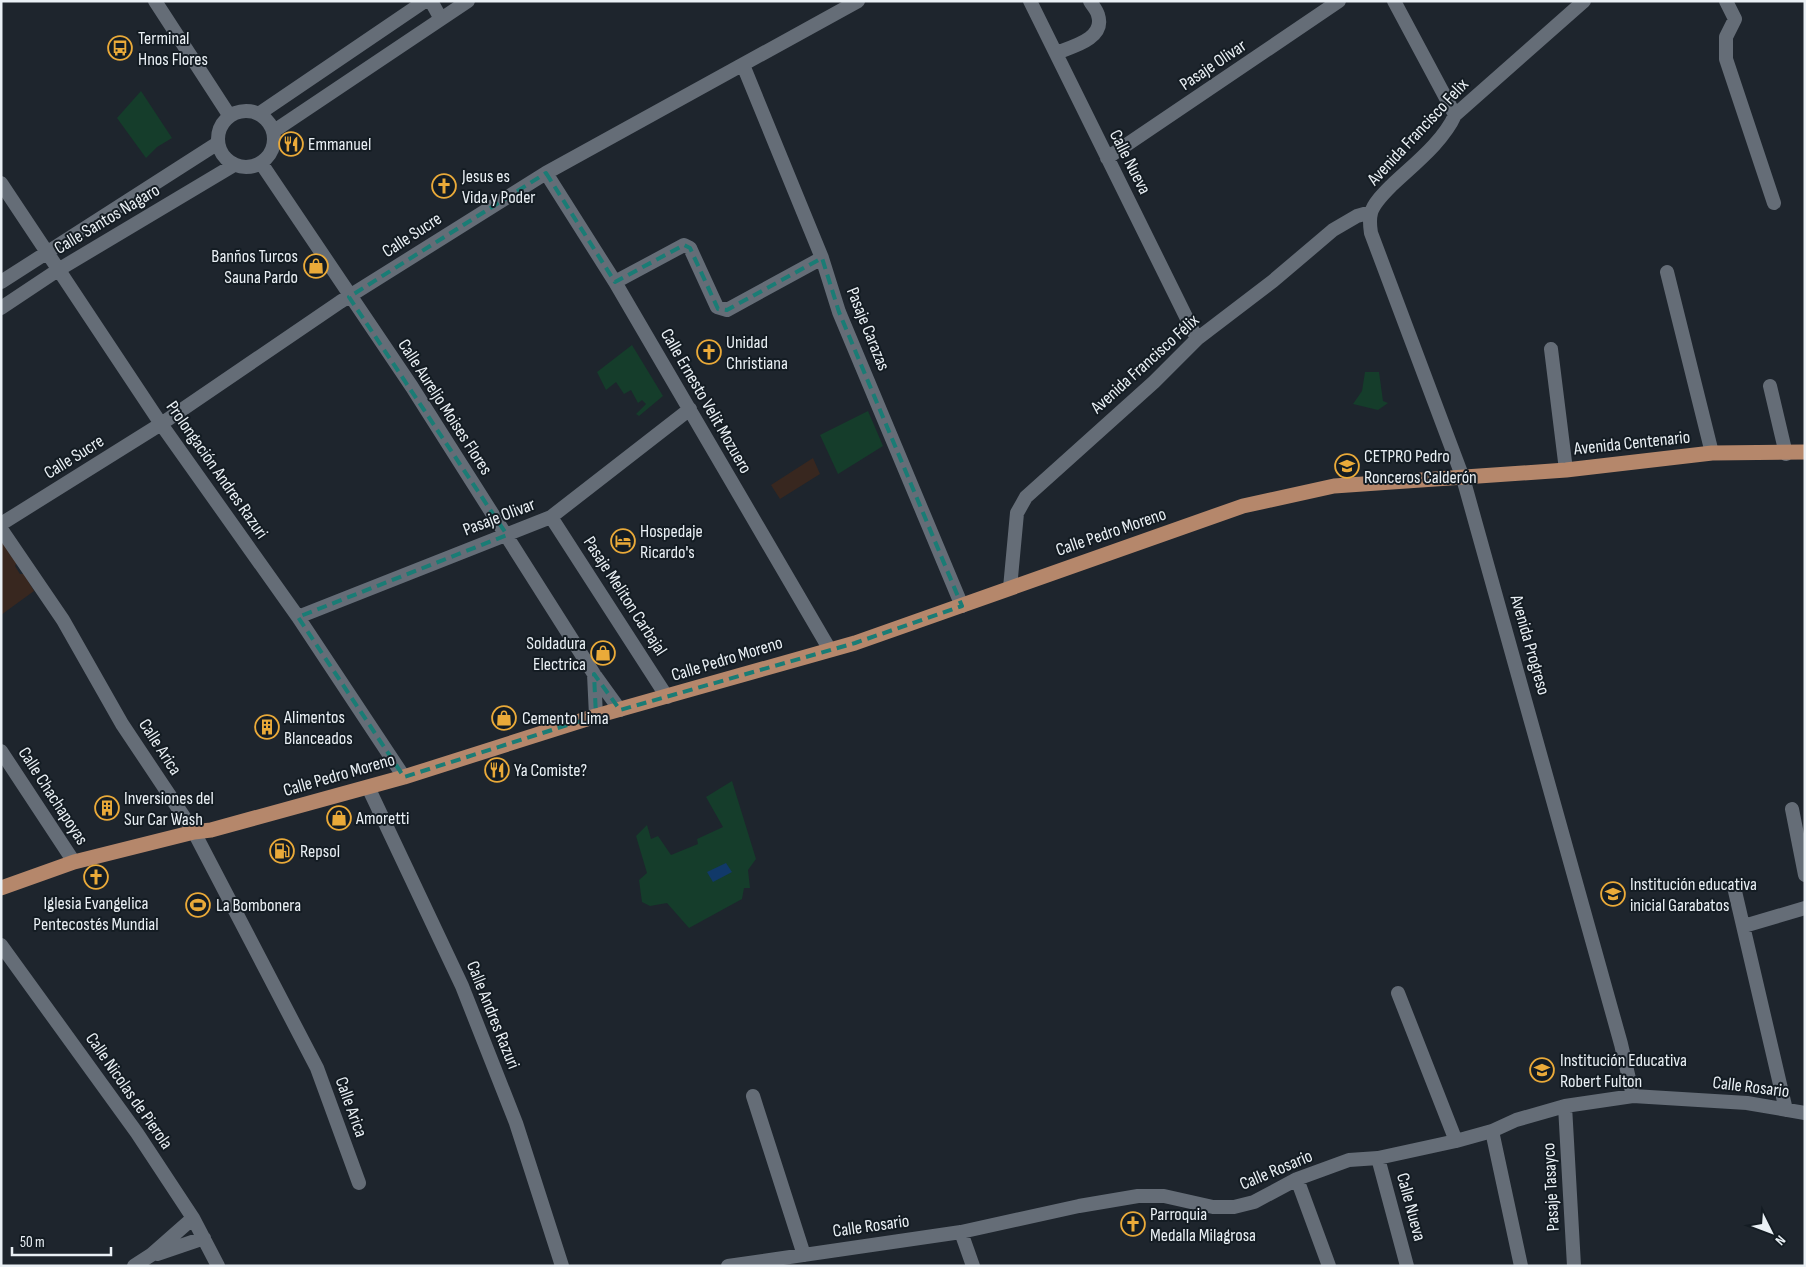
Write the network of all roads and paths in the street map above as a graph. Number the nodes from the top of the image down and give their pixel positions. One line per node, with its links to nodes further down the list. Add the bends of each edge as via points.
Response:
1 (155, 1): 16 (street)
2 (425, 1): 15 (street)
3 (431, 1): 12 (street)
4 (468, 1): 12 (street)
5 (858, 1): 14 (street, Calle Sucre)
6 (1030, 1): 13 (street, Calle Nueva)
7 (1090, 1): 13 (street, via 1098,15 1094,34 1087,41)
8 (1339, 1): 20 (street, Pasaje Olivar)
9 (1394, 1): 17 (street)
10 (1584, 1): 17 (street, Avenida Francisco Felix)
11 (1726, 1): 25 (street, via 1735,19 1726,37 1726,58)
12 (441, 18): 18 (street)
13 (1056, 53): 20 (street, Calle Nueva)
14 (743, 65): 23 (street, Calle Sucre); 28 (street, Pasaje Carazas)
15 (260, 113): 16 (street, via 242,110); 18 (street)
16 (230, 115): 19 (street, via 220,125)
17 (1455, 115): 26 (street, Avenida Francisco Felix, via 1450,126 1384,193)
18 (274, 131): 21 (street, via 270,154)
19 (218, 143): 22 (street, via 221,152); 27 (street, Calle Santos Nagaro)
20 (1107, 158): 35 (street, Calle Nueva)
21 (260, 163): 22 (street, via 250,167); 33 (street, Calle Aureljo Moises Flores)
22 (234, 165): 29 (street, Calle Santos Nagaro)
23 (546, 173): 32 (street, Calle Ernesto Velit Mozuero); 33 (street, Calle Sucre)
24 (1, 183): 27 (street, Prolongación Andres Razuri)
25 (1774, 203)
26 (1371, 212): 35 (street, Avenida Francisco Félix, via 1333,230); 44 (street, Avenida Progreso, via 1371,232)
27 (46, 252): 29 (street, Prolongación Andres Razuri); 31 (street, Calle Santos Nagaro)
28 (822, 258): 32 (street, via 727,310 717,306 690,248 684,245); 50 (street, Pasaje Carazas, via 839,312)
29 (58, 270): 34 (street, Calle Santos Nagaro); 39 (street, Prolongación Andres Razuri)
30 (1667, 272): 41 (street)
31 (1, 282)
32 (615, 282): 38 (street, Calle Ernesto Velit Mozuero)
33 (349, 297): 39 (street, Calle Sucre); 48 (street, Calle Aureljo Moises Flores, via 412,387)
34 (1, 308)
35 (1197, 339): 49 (street, Avenida Francisco Félix, via 1026,497 1017,513)
36 (1551, 349): 43 (street)
37 (1770, 386): 42 (street)
38 (690, 409): 45 (street, Pasaje Olivar); 52 (street, Calle Ernesto Velit Mozuero)
39 (161, 424): 46 (street, Calle Sucre); 51 (street, Prolongación Andres Razuri)
40 (1805, 452): 42 (main road, Avenida Centenario)
41 (1712, 453): 42 (main road, Avenida Centenario); 43 (main road, Avenida Centenario)
42 (1786, 454)
43 (1566, 470): 44 (main road, Avenida Centenario)
44 (1463, 478): 49 (main road, Calle Pedro Moreno, via 1334,486 1243,506); 71 (street, Avenida Progreso, via 1619,1035)
45 (551, 517): 48 (street, Pasaje Olivar); 54 (street, Pasaje Meliton Carbajal)
46 (1, 524)
47 (1, 529): 61 (street, Calle Arica, via 63,620 122,724)
48 (507, 535): 51 (street, Pasaje Olivar); 53 (street, Calle Aureljo Moises Flores)
49 (1010, 588): 50 (main road, Calle Pedro Moreno)
50 (962, 606): 52 (main road, Calle Pedro Moreno)
51 (298, 617): 58 (street, Prolongación Andres Razuri)
52 (830, 650): 54 (main road, Calle Pedro Moreno)
53 (594, 674): 55 (street, Calle Aureljo Moises Flores); 56 (street)
54 (667, 696): 55 (main road, Calle Pedro Moreno)
55 (620, 710): 56 (main road, Calle Pedro Moreno)
56 (596, 716): 58 (main road, Calle Pedro Moreno)
57 (1, 751): 62 (street, Calle Chachapoyas)
58 (404, 777): 59 (main road, Calle Pedro Moreno)
59 (368, 787): 61 (main road, Calle Pedro Moreno); 87 (street, Calle Andres Razuri, via 462,986 516,1123)
60 (1792, 809): 63 (street)
61 (194, 832): 62 (main road, Calle Pedro Moreno); 79 (street, Calle Arica, via 317,1068)
62 (74, 862): 65 (main road, Calle Pedro Moreno)
63 (1804, 868)
64 (1734, 887): 67 (street)
65 (1, 888)
66 (1805, 908): 67 (street)
67 (1744, 926): 73 (street)
68 (1, 945): 80 (street, Calle Nicolas de Pierola, via 137,1133)
69 (1398, 994): 76 (street)
70 (753, 1096): 84 (street)
71 (1633, 1096): 72 (street, Calle Rosario); 73 (street, Calle Rosario, via 1747,1103)
72 (1565, 1106): 75 (street, Calle Rosario, via 1516,1120); 93 (street, Pasaje Tasayco)
73 (1786, 1110): 74 (street, Calle Rosario)
74 (1805, 1113)
75 (1492, 1131): 76 (street, Calle Rosario); 92 (street)
76 (1456, 1141): 77 (street, Calle Rosario)
77 (1378, 1158): 78 (street, Calle Rosario, via 1349,1160); 91 (street, Calle Nueva)
78 (1297, 1179): 81 (street, Calle Rosario, via 1254,1202 1234,1207 1213,1207 1164,1196 1138,1196); 90 (street)
79 (359, 1183)
80 (193, 1218): 82 (street, Calle Nicolas de Pierola); 83 (street)
81 (961, 1232): 84 (street, Calle Rosario); 89 (street)
82 (204, 1238): 83 (street); 86 (street, Calle Nicolas de Pierola)
83 (151, 1255): 85 (street)
84 (804, 1255): 88 (street, Calle Rosario)
85 (134, 1266)
86 (218, 1266)
87 (562, 1266)
88 (728, 1266)
89 (973, 1266)
90 (1329, 1266)
91 (1407, 1266)
92 (1521, 1266)
93 (1574, 1266)

